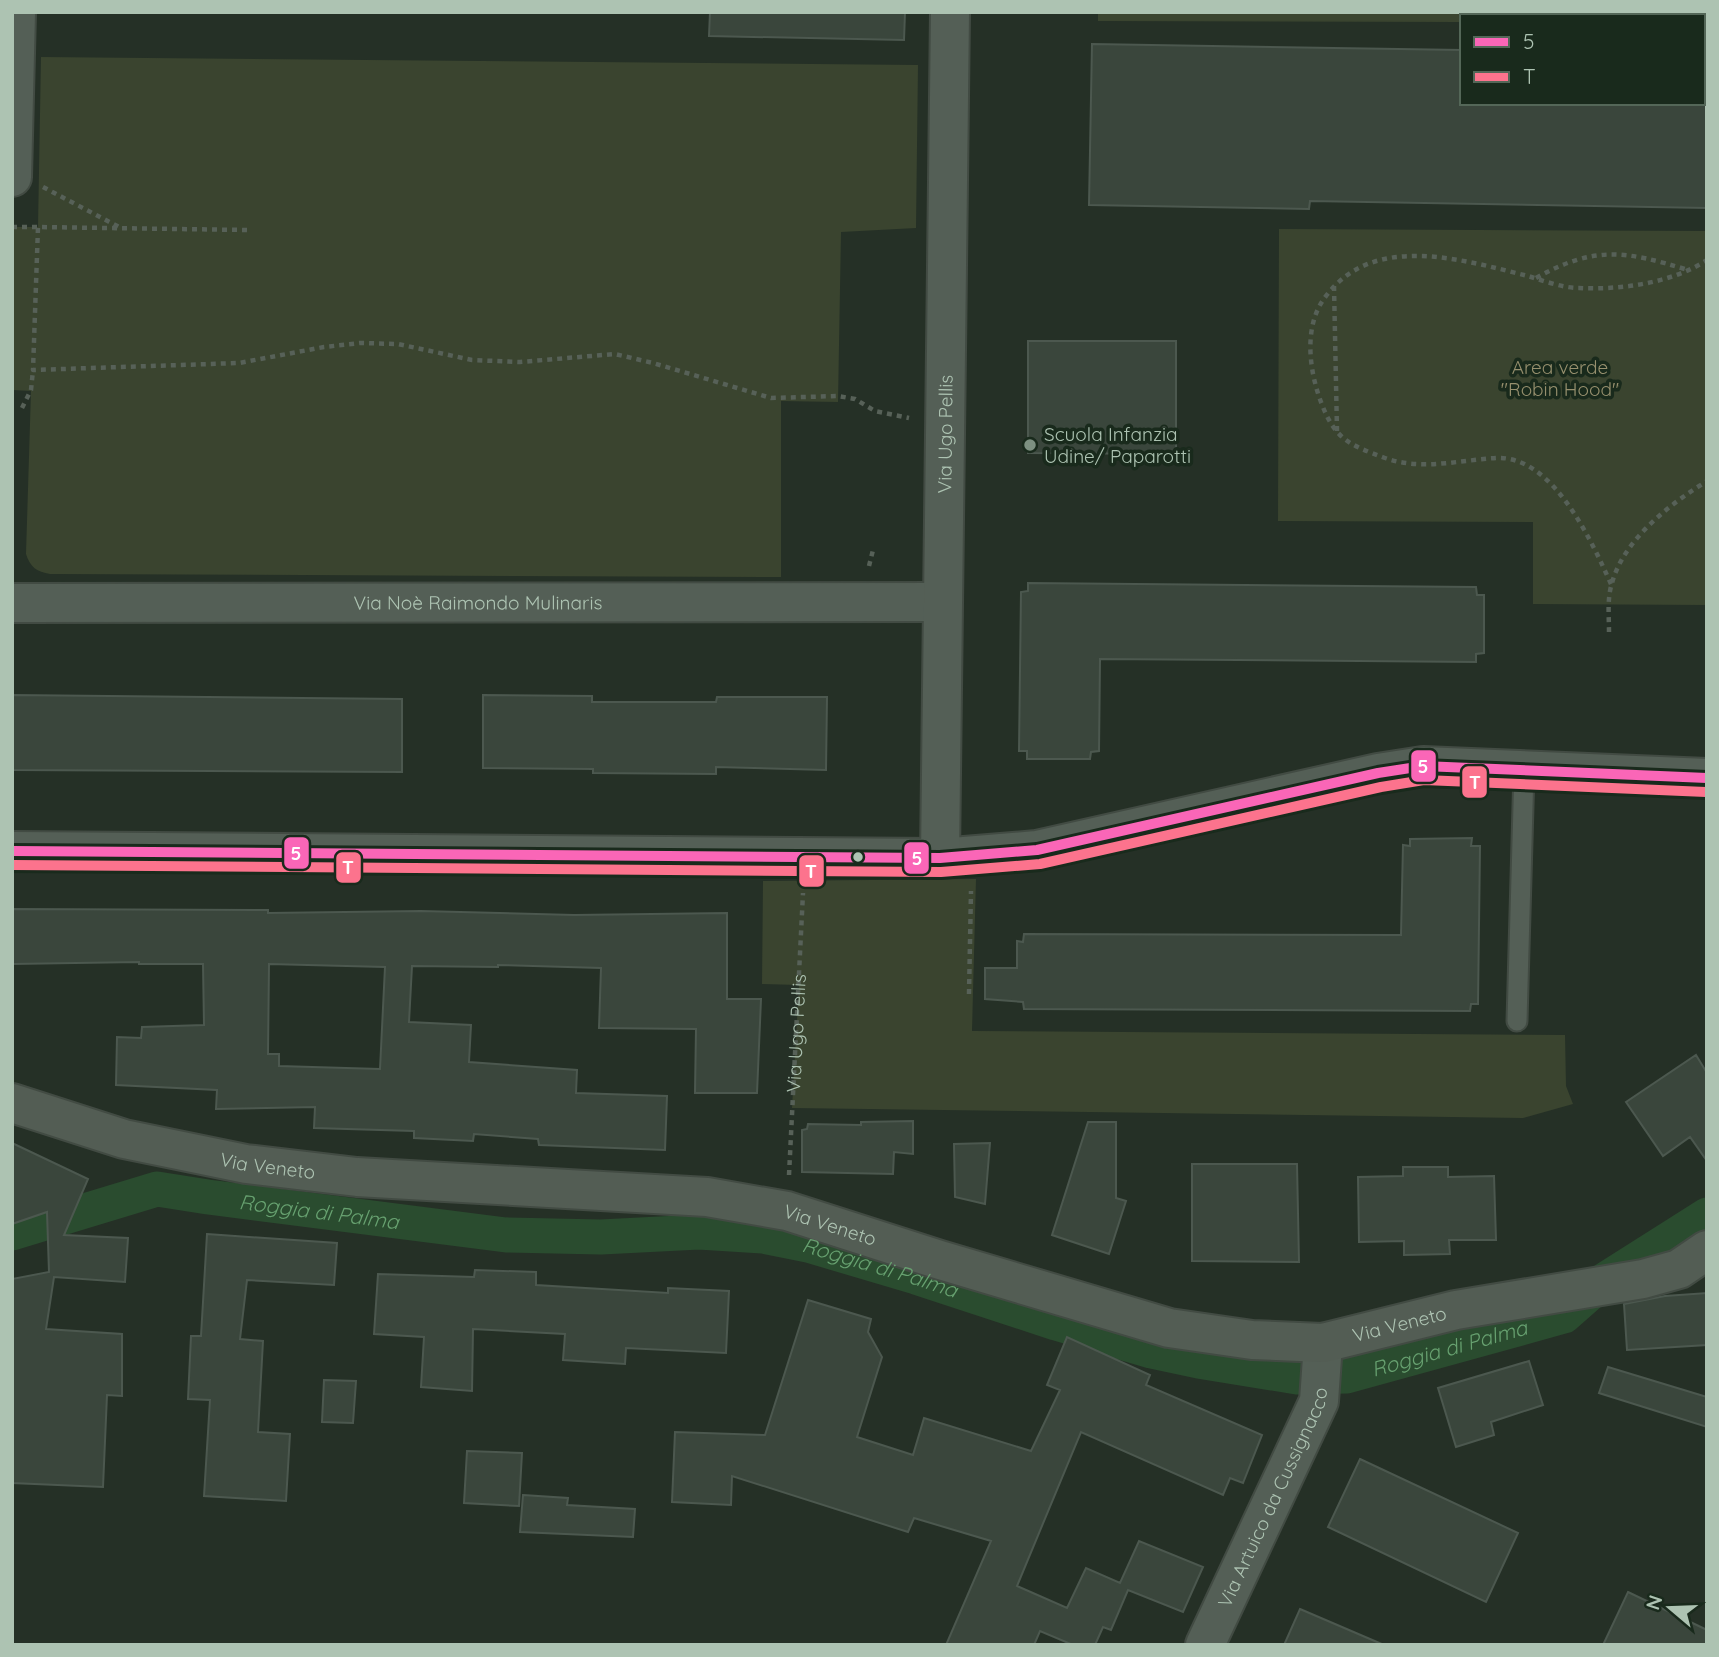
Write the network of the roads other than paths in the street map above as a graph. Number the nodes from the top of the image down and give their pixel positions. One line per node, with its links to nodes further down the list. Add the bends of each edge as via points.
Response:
1 (16, 12): 3 (street)
2 (950, 12): 5 (street, Via Ugo Pellis)
3 (12, 177)
4 (12, 603): 5 (street, Via Noè Raimondo Mulinaris)
5 (943, 603): 9 (street, Via Ugo Pellis)
6 (1524, 769): 7 (street); 9 (street, via 1423,766 1037,850); 10 (lane)
7 (1707, 778)
8 (12, 851): 9 (street)
9 (940, 858)
10 (1517, 1021)
11 (12, 1103): 13 (street, Via Veneto, via 124,1139 246,1164 357,1177 708,1196 788,1211 1169,1328)
12 (1684, 1267): 13 (street, Via Veneto, via 1456,1310)
13 (1323, 1354): 14 (street, Via Artuico da Cussignacco, via 1319,1401)
14 (1205, 1645)

